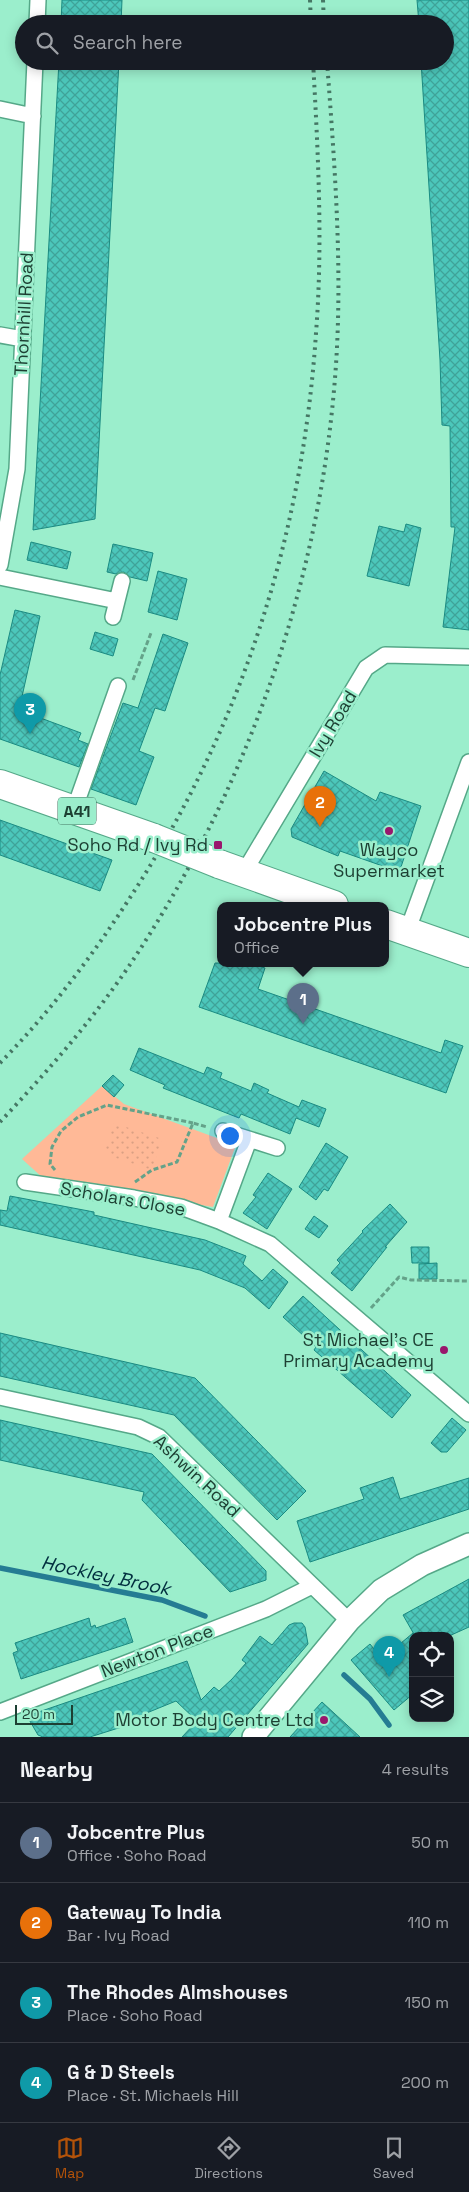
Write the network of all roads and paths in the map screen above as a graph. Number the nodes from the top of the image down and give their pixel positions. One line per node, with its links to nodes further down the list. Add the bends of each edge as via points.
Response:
1 (38, 0): 2 (street)
2 (37, 15)
3 (35, 70): 5 (street, Thornhill Road)
4 (0, 109): 5 (street)
5 (33, 116): 7 (street, Thornhill Road)
6 (0, 335): 7 (street)
7 (24, 340): 8 (street, Thornhill Road, via 17,469)
8 (0, 565)
9 (0, 577): 11 (street)
10 (122, 581): 11 (street)
11 (117, 601): 12 (street)
12 (113, 618)
13 (151, 633): 15 (path, via 131,685)
14 (469, 657): 19 (street, Ivy Road, via 386,655 366,668)
15 (118, 686): 18 (street)
16 (469, 762): 21 (street)
17 (0, 784): 18 (highway, A41)
18 (74, 810): 19 (highway, A41, bridge)
19 (231, 868): 20 (highway, A41)
20 (326, 902)
21 (396, 928): 22 (highway)
22 (469, 953)
23 (194, 1123): 24 (path); 27 (path, via 107,1105 91,1110 61,1131 52,1147 50,1164); 29 (path, via 177,1162 152,1170 135,1181)
24 (223, 1131): 25 (street)
25 (249, 1140): 26 (street); 30 (street)
26 (277, 1148)
27 (57, 1173)
28 (25, 1182): 29 (street, Scholars Close)
29 (134, 1198): 30 (street, Scholars Close, via 180,1207)
30 (219, 1221): 32 (street, Scholars Close, via 270,1244)
31 (469, 1281): 32 (path, via 399,1277)
32 (360, 1321): 34 (street, Scholars Close)
33 (0, 1397): 36 (street, Ashwin Road, via 138,1427 159,1437)
34 (469, 1414)
35 (469, 1544): 37 (street, via 422,1565 381,1590)
36 (312, 1586): 37 (street, Ashwin Road); 38 (street, Newton Place, via 266,1609)
37 (349, 1621): 39 (street)
38 (0, 1712)
39 (253, 1737)

